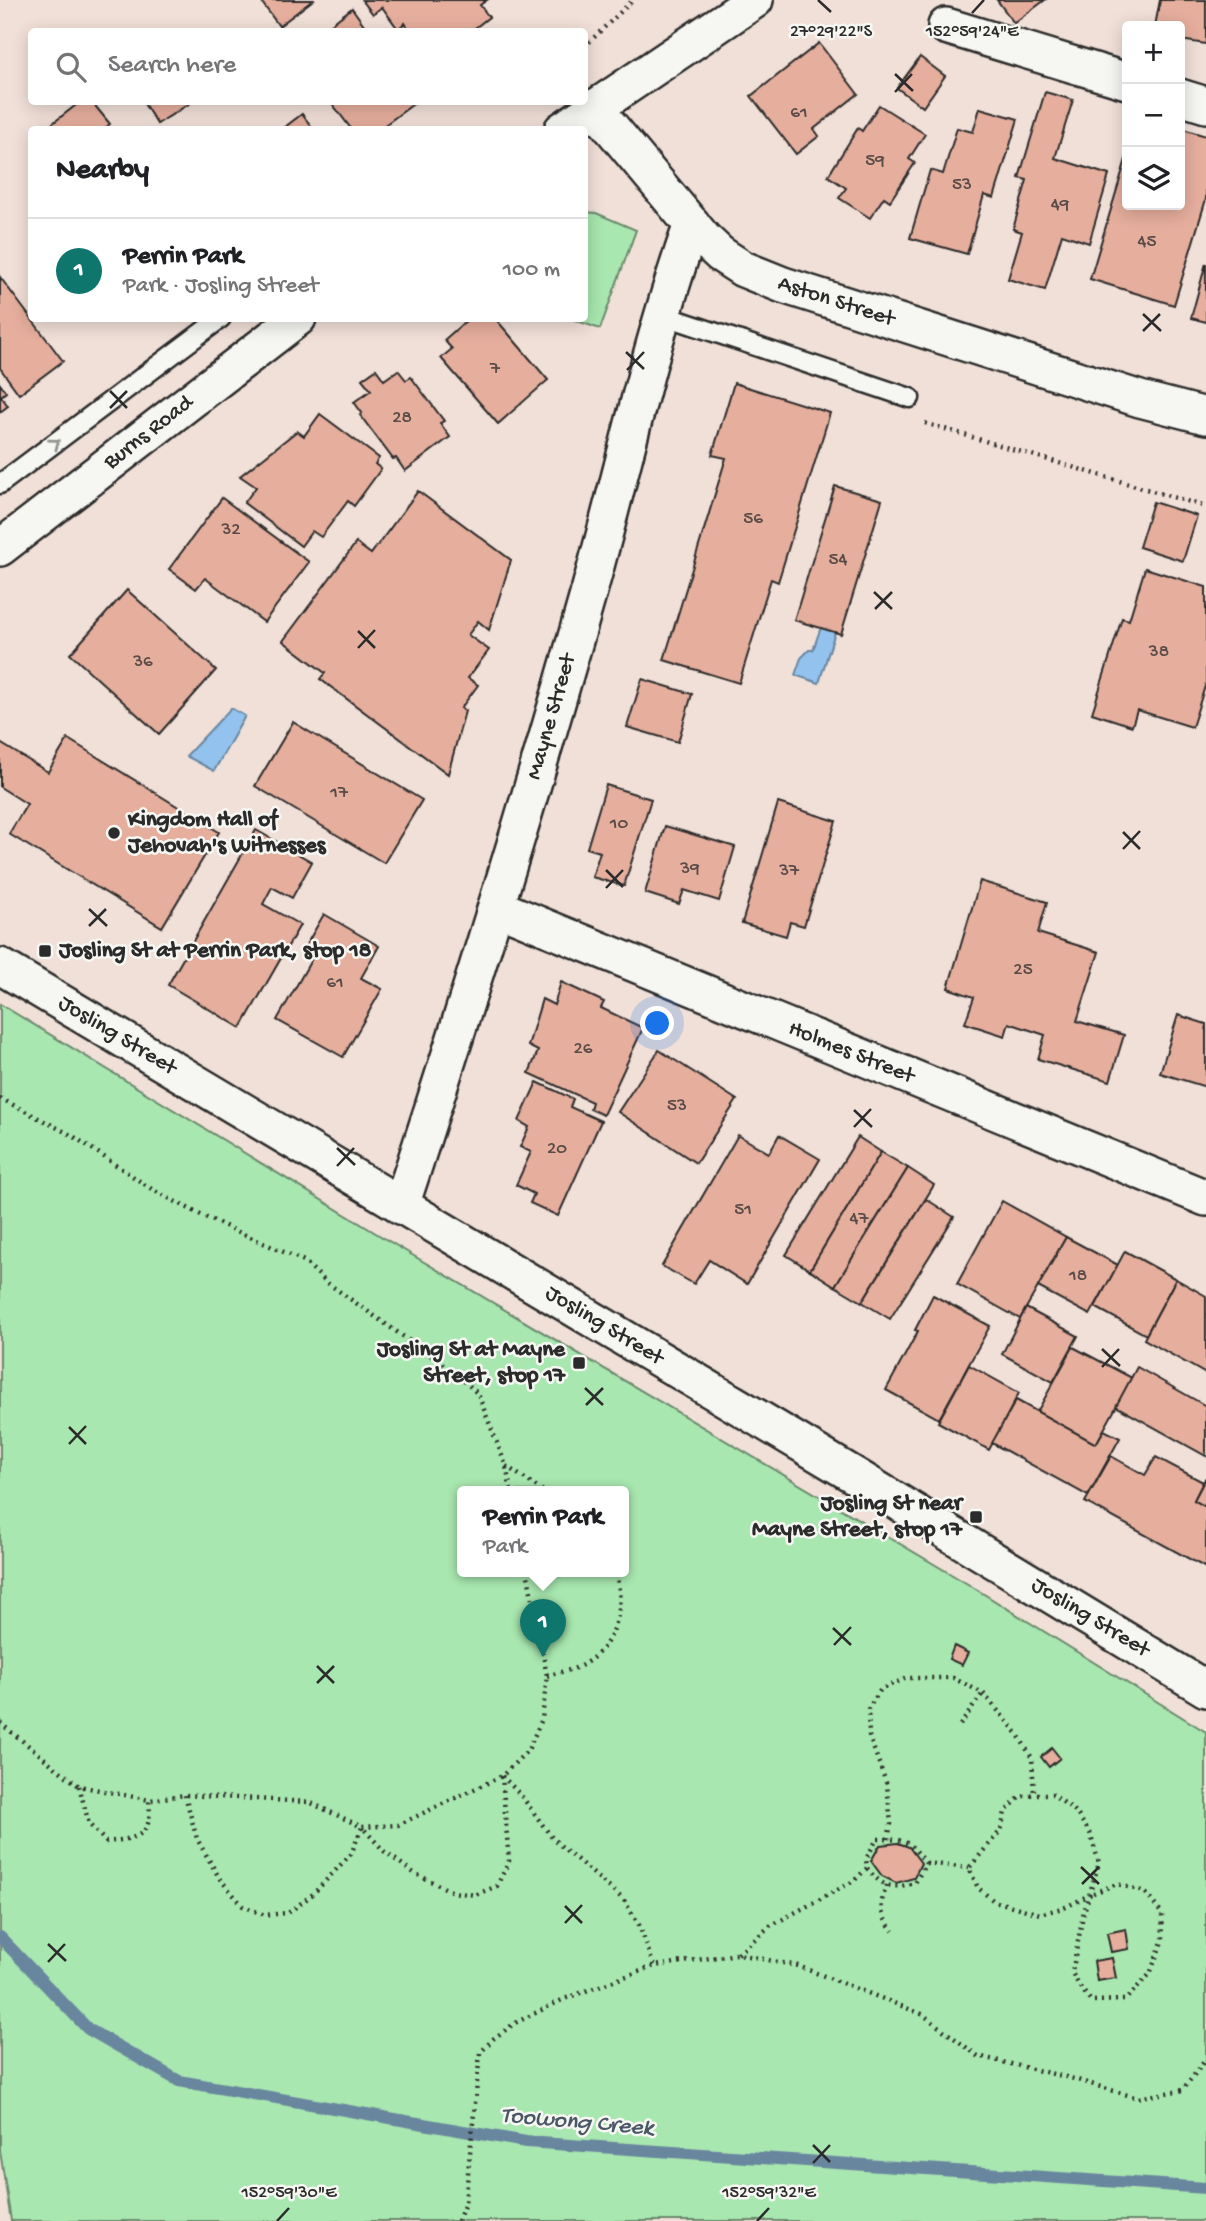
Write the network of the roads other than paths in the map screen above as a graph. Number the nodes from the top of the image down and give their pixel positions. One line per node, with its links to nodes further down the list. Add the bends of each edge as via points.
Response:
1 (755, 0): 6 (street)
2 (946, 26): 3 (street)
3 (1122, 80)
4 (1185, 99): 5 (street)
5 (1206, 105)
6 (594, 107): 7 (street); 8 (street, Aston Street)
7 (568, 126)
8 (692, 224): 9 (street, Mayne Street); 13 (street, Aston Street, via 726,258 766,279)
9 (663, 315): 12 (lane); 18 (street, Mayne Street, via 588,595)
10 (217, 322): 16 (lane, Burns Road, one-way to 10)
11 (294, 322): 17 (street, Burns Road)
12 (910, 398)
13 (1140, 399): 14 (street, Aston Street); 15 (street, Aston Street)
14 (1206, 416)
15 (1206, 442)
16 (0, 484)
17 (0, 548)
18 (496, 907): 20 (street, Holmes Street); 21 (street, Mayne Street)
19 (0, 965): 21 (street, Josling Street)
20 (1206, 1198)
21 (401, 1206): 22 (street, Josling Street)
22 (1206, 1689)

